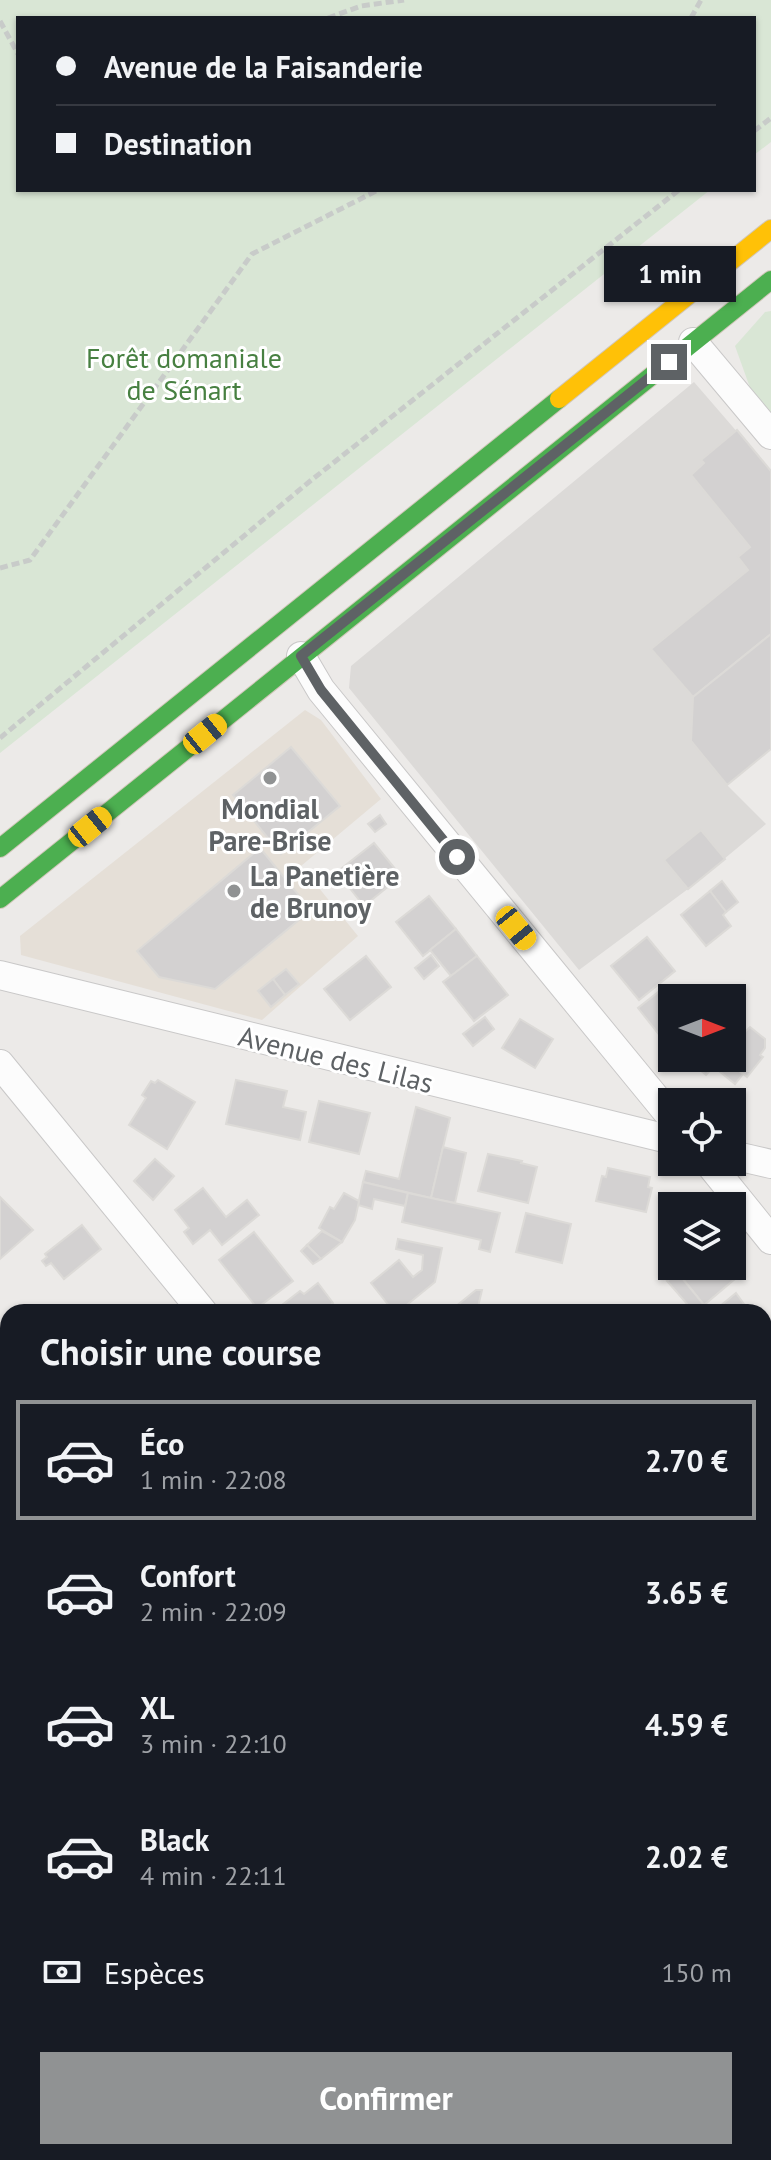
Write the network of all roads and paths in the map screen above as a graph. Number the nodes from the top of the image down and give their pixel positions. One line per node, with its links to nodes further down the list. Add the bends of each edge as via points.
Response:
1 (404, 0): 2 (path)
2 (334, 16)
3 (0, 21): 4 (path)
4 (16, 50)
5 (374, 192): 11 (path, via 252,254 30,560)
6 (676, 192): 13 (path, via 309,482)
7 (771, 229): 14 (main road)
8 (771, 280): 9 (main road)
9 (693, 342): 10 (street); 12 (main road)
10 (771, 435)
11 (0, 568)
12 (301, 656): 15 (main road); 18 (street, via 321,690)
13 (0, 738)
14 (0, 848)
15 (0, 899)
16 (0, 975): 19 (street, Avenue des Lilas)
17 (0, 1064): 24 (street)
18 (658, 1101)
19 (658, 1137)
20 (746, 1158): 21 (street)
21 (771, 1164)
22 (719, 1176): 23 (street)
23 (771, 1240)
24 (196, 1304)

